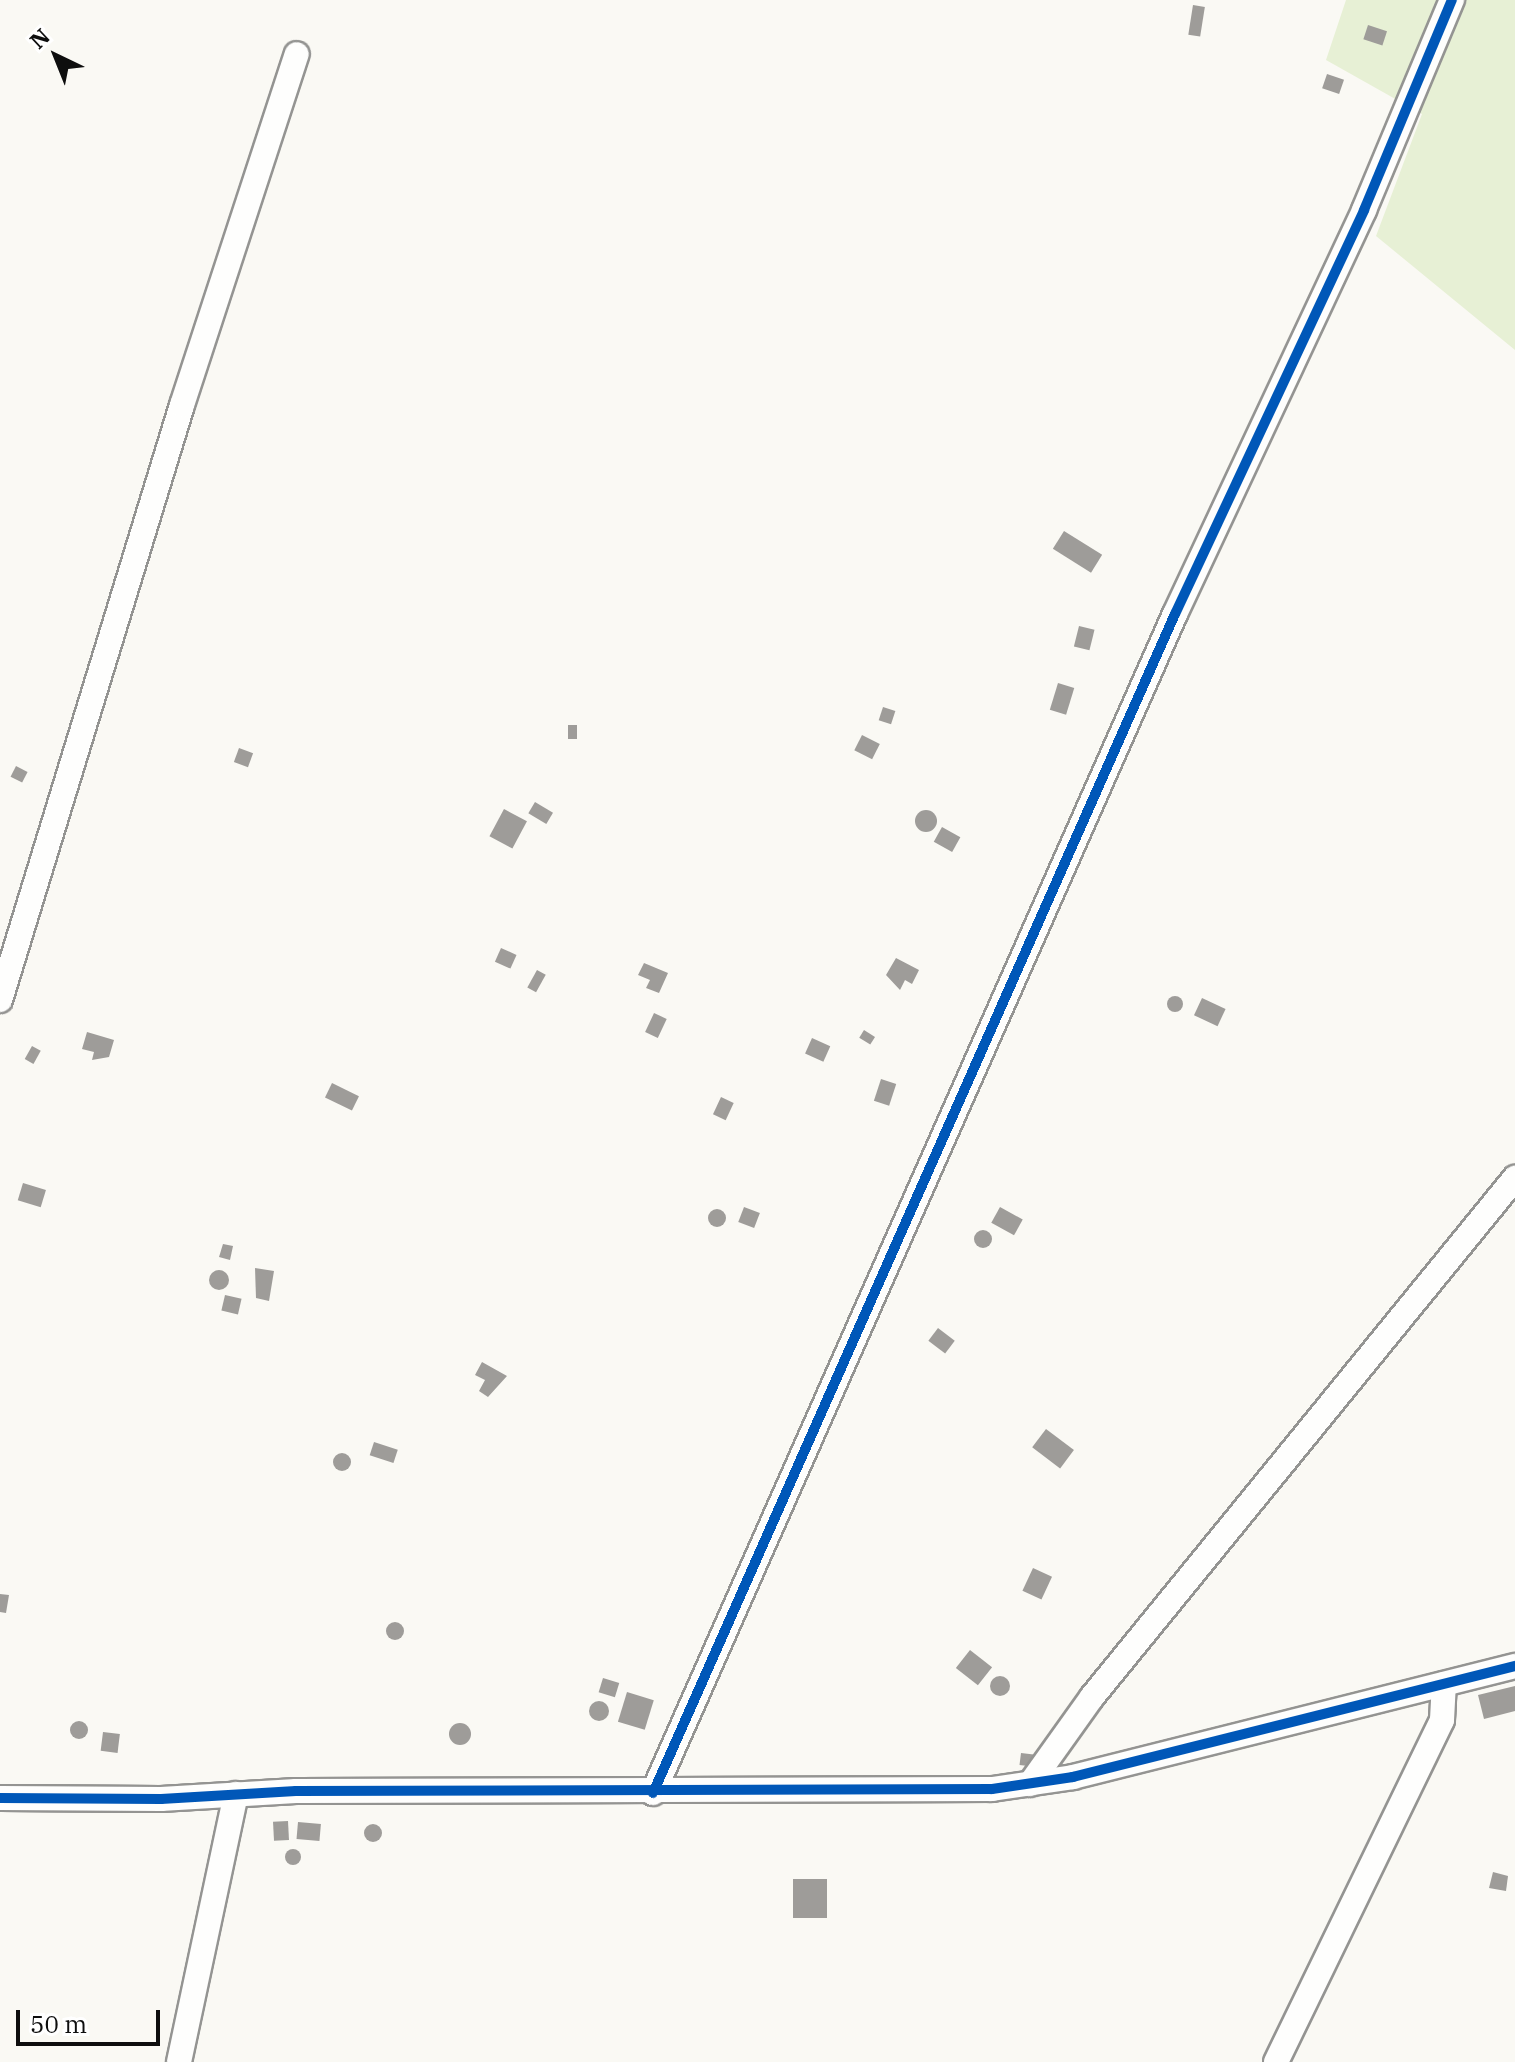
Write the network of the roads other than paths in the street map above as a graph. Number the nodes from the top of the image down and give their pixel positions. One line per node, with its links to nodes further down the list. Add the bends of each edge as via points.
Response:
1 (1452, 0): 8 (street, via 1333,280 1175,614)
2 (297, 54): 3 (street, via 182,405)
3 (0, 1000)
4 (1515, 1178): 7 (street, via 1092,1697)
5 (1515, 1666): 6 (street)
6 (1444, 1684): 7 (street); 12 (street, via 1438,1728)
7 (1030, 1784): 8 (street, via 992,1789)
8 (653, 1793): 9 (street)
9 (236, 1794): 10 (street); 11 (street)
10 (0, 1798)
11 (179, 2062)
12 (1276, 2062)

